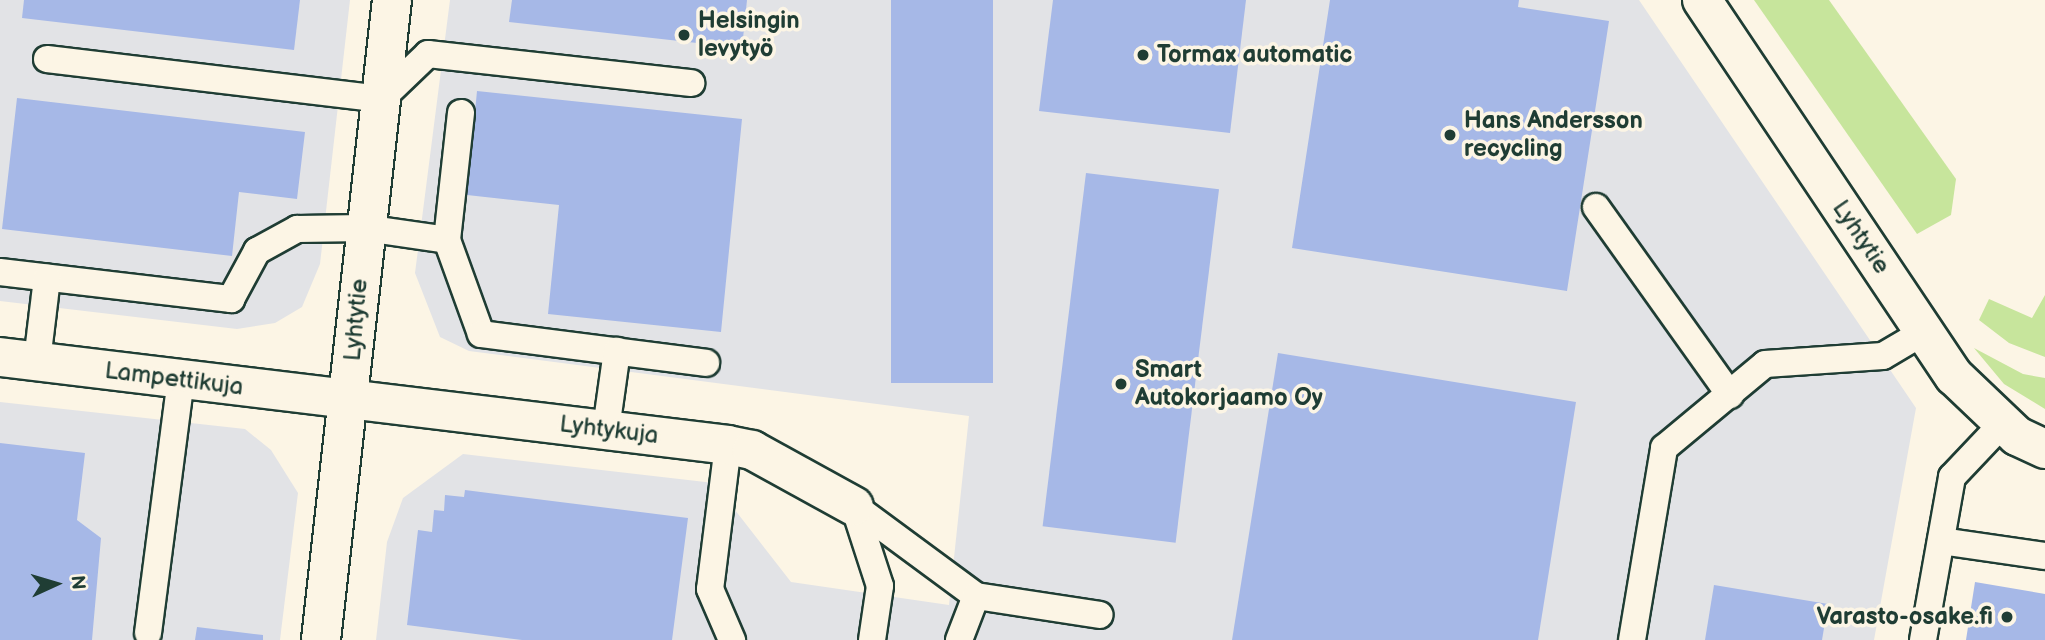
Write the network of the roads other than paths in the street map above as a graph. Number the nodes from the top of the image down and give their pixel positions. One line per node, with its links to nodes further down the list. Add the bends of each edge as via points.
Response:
1 (392, 0): 5 (street, Lyhtytie)
2 (1702, 0): 12 (street, Lyhtytie)
3 (47, 59): 5 (lane)
4 (691, 83): 5 (lane, via 428,54)
5 (381, 99): 8 (street, Lyhtytie)
6 (461, 113): 9 (lane)
7 (1596, 207): 17 (lane)
8 (365, 228): 9 (lane); 11 (lane, via 297,229 272,238 257,251 231,299); 18 (street, Lyhtytie)
9 (447, 240): 13 (lane, via 481,334)
10 (0, 272): 11 (lane)
11 (47, 278): 14 (lane)
12 (1922, 333): 17 (lane, via 1883,356 1765,364); 19 (street, Lyhtytie, via 1954,376)
13 (617, 351): 15 (lane); 20 (lane)
14 (18, 359): 16 (street, Lampettikuja)
15 (706, 363)
16 (181, 380): 18 (street, Lampettikuja); 28 (lane)
17 (1730, 395): 33 (lane, via 1664,449)
18 (349, 400): 20 (street, Lyhtykuja); 29 (street, Lyhtytie)
19 (2003, 423): 22 (street, Lyhtytie); 24 (lane, via 1952,477)
20 (606, 429): 21 (street, Lyhtykuja)
21 (728, 444): 23 (street, Lyhtykuja, via 752,450); 30 (lane, via 710,589)
22 (2045, 449)
23 (854, 506): 26 (lane); 31 (lane, via 880,586)
24 (1941, 541): 25 (lane); 34 (lane)
25 (2045, 556)
26 (976, 596): 27 (lane); 32 (lane)
27 (1100, 615)
28 (148, 633)
29 (321, 640)
30 (732, 640)
31 (873, 640)
32 (959, 640)
33 (1632, 640)
34 (1923, 640)

